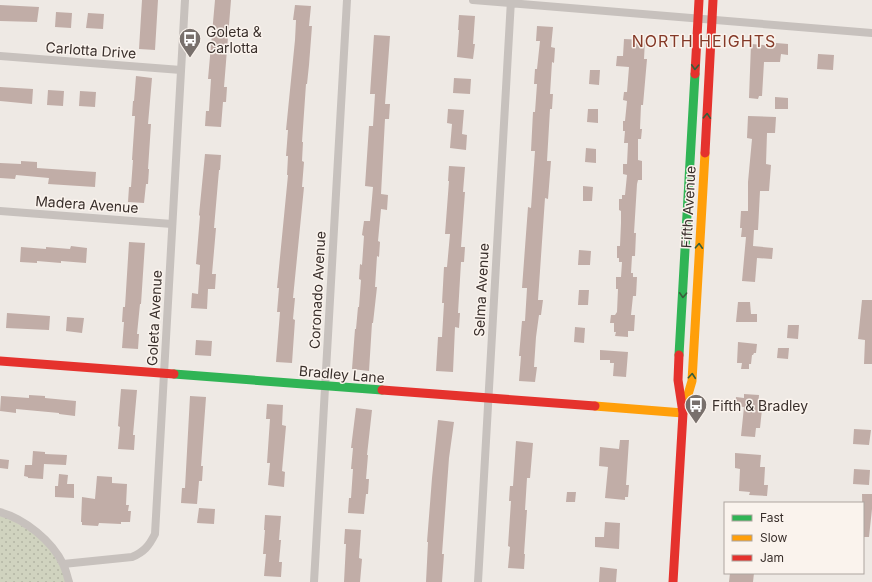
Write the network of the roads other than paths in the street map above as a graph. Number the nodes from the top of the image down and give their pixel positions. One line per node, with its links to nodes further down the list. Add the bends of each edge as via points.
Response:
1 (185, 0): 11 (street, Goleta Avenue)
2 (347, 0): 16 (street, Coronado Avenue)
3 (473, 0): 6 (street)
4 (699, 0): 7 (street, Fifth Avenue)
5 (714, 0): 8 (street, Fifth Avenue)
6 (510, 2): 7 (street); 17 (street, Selma Avenue)
7 (698, 18): 8 (street); 18 (street, Fifth Avenue, one-way to 18, via 678,380)
8 (712, 20): 9 (street); 18 (street, Fifth Avenue, one-way to 8, via 692,381)
9 (872, 33)
10 (0, 56): 11 (street, Carlotta Drive)
11 (181, 70): 13 (street, Goleta Avenue)
12 (0, 210): 13 (street, Madera Avenue)
13 (172, 224): 15 (street, Goleta Avenue)
14 (0, 361): 15 (street, Bradley Lane)
15 (164, 374): 16 (street, Bradley Lane); 20 (street, Goleta Avenue, via 156,525 150,544 132,557)
16 (325, 386): 17 (street, Bradley Lane); 22 (street, Coronado Avenue)
17 (488, 399): 18 (street, Bradley Lane); 23 (street, Selma Avenue)
18 (682, 414): 24 (street, Fifth Avenue)
19 (0, 512): 20 (street, via 20,520 34,530)
20 (63, 564): 21 (street)
21 (69, 582)
22 (314, 582)
23 (478, 582)
24 (673, 582)

